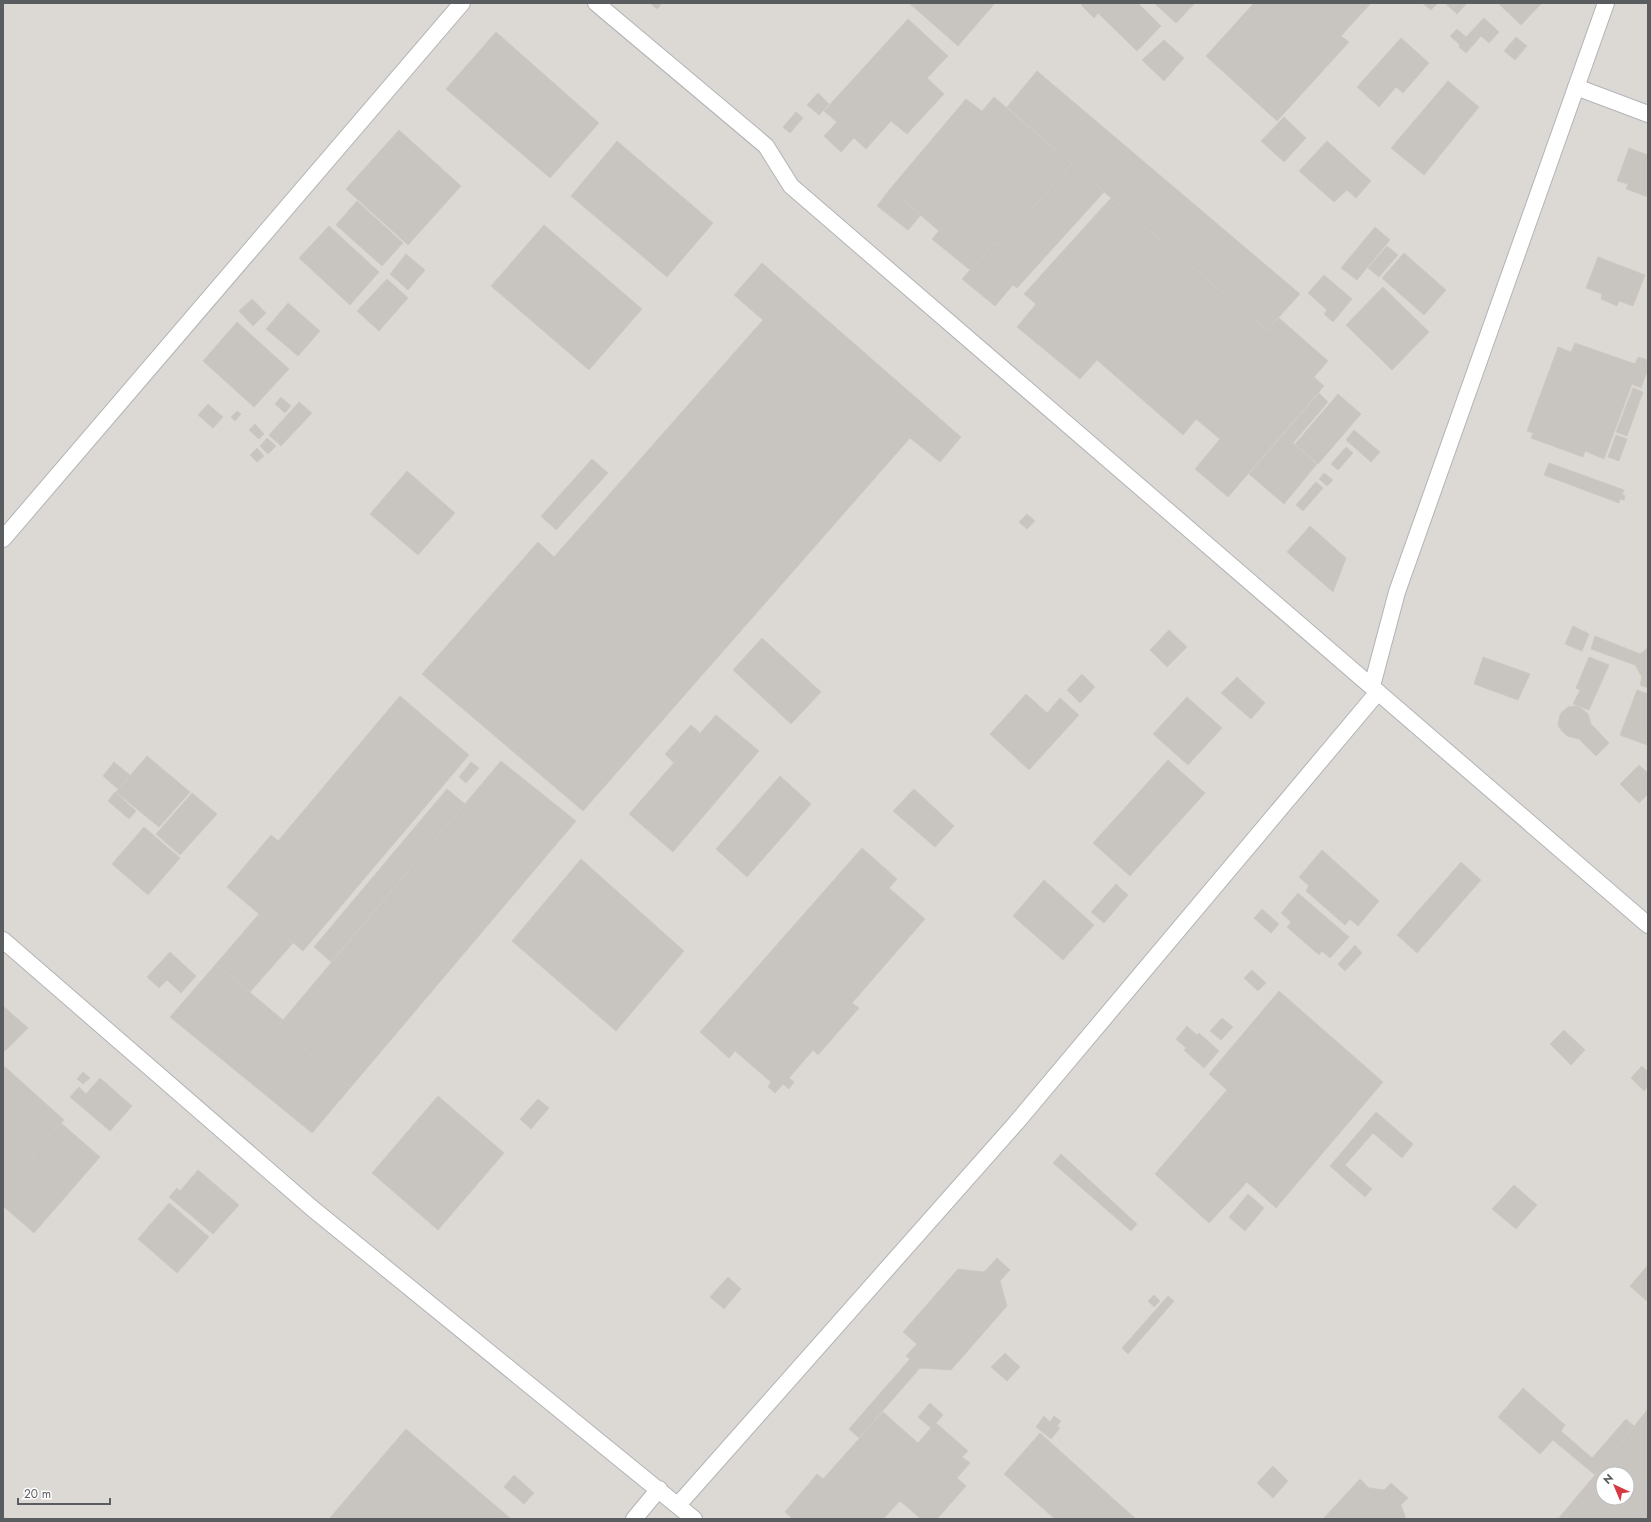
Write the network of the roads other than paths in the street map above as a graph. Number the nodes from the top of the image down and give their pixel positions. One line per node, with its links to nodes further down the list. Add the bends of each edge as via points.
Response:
1 (462, 3): 6 (lane)
2 (596, 3): 7 (lane, via 766,146 791,186)
3 (1606, 3): 4 (lane)
4 (1576, 87): 5 (lane); 7 (lane, via 1397,592)
5 (1648, 114)
6 (3, 539)
7 (1375, 689): 8 (lane); 11 (lane, via 1016,1123)
8 (1648, 925)
9 (3, 940): 10 (lane, via 313,1208)
10 (659, 1490): 11 (lane); 12 (lane)
11 (678, 1505): 13 (lane)
12 (634, 1519)
13 (694, 1519)

